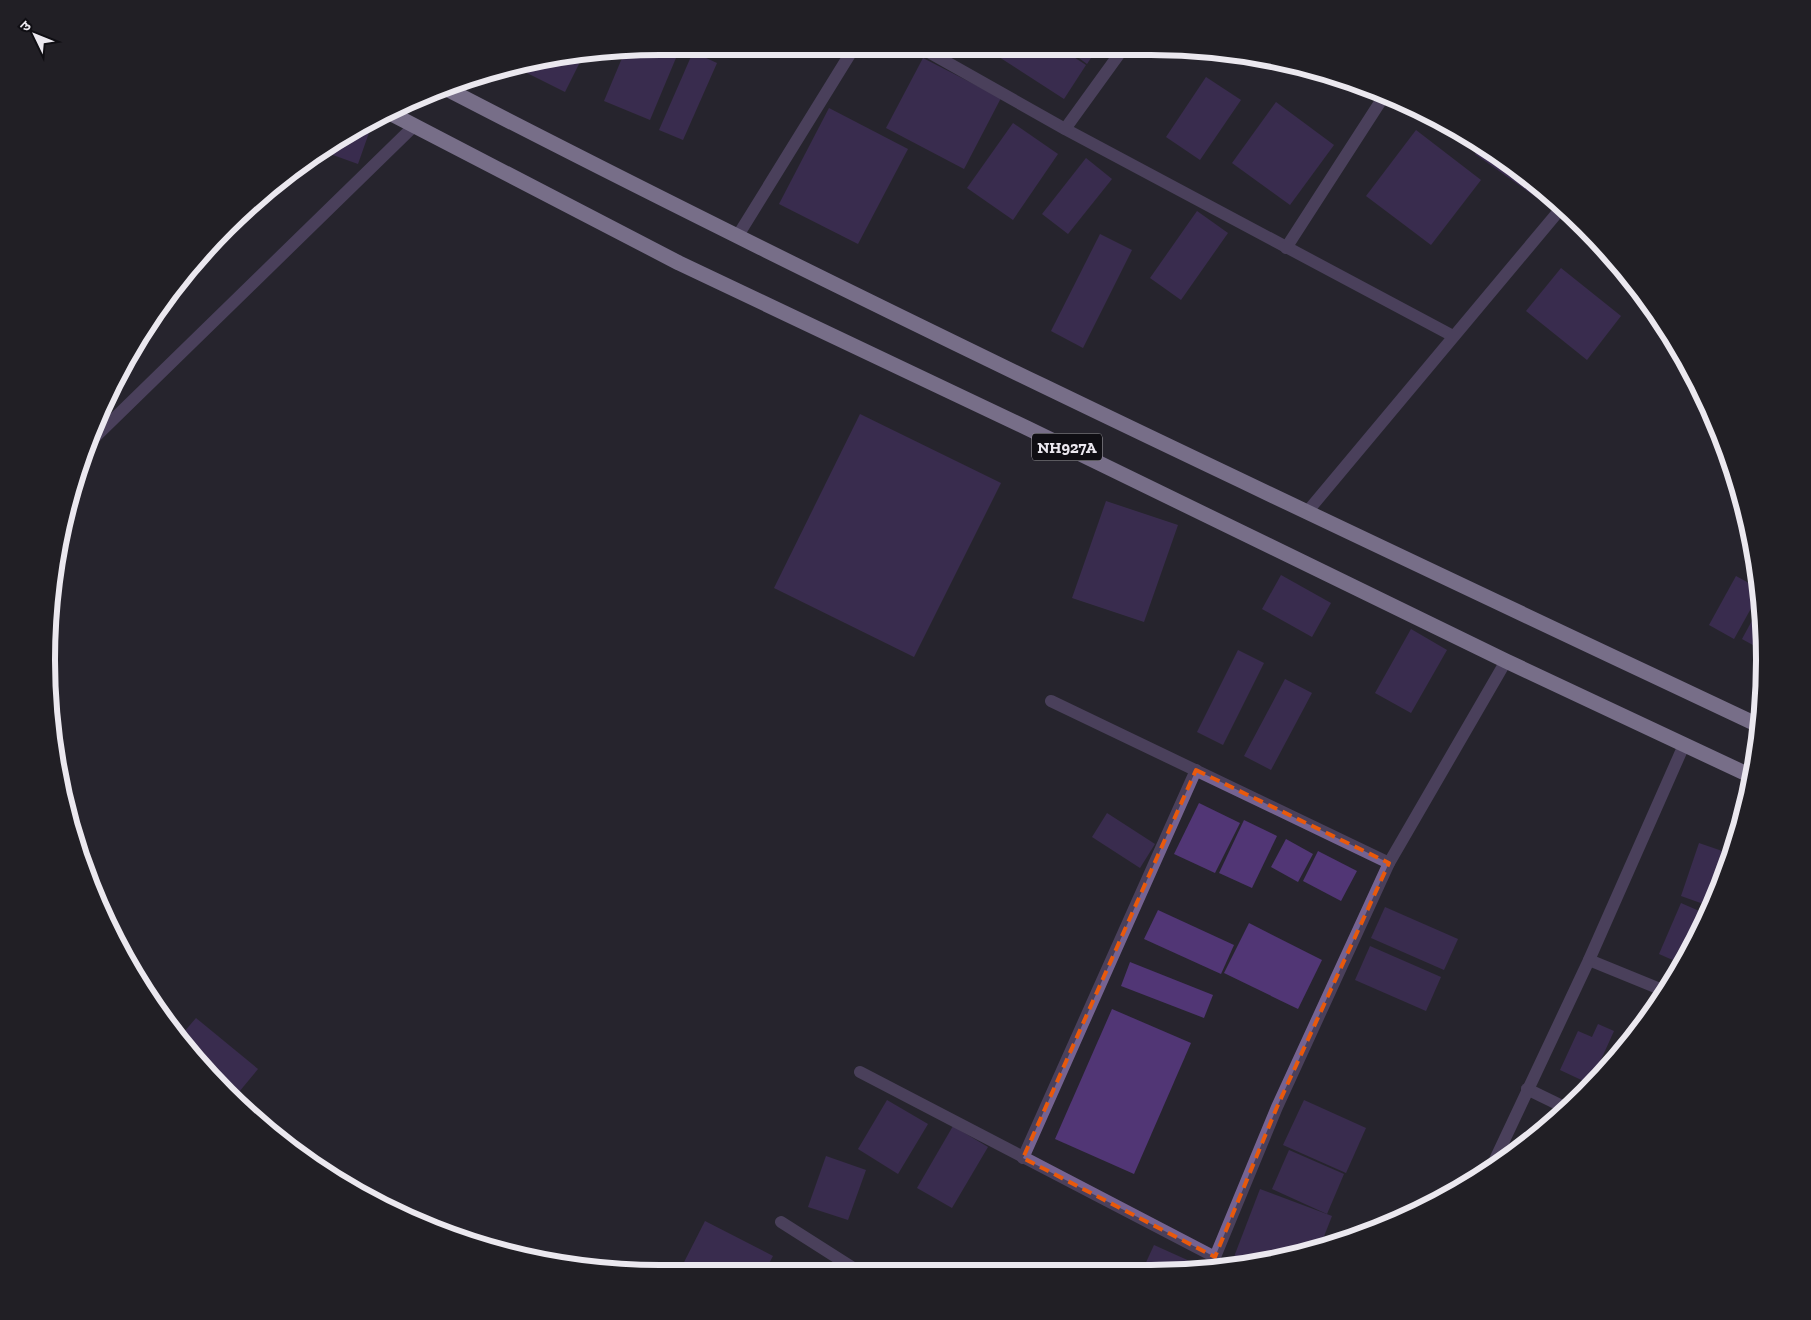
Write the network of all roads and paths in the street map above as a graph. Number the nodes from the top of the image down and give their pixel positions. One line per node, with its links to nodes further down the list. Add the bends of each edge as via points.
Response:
1 (850, 55): 10 (street)
2 (934, 55): 8 (street)
3 (1118, 55): 8 (street)
4 (452, 92): 10 (highway, NH927A)
5 (1381, 100): 11 (street)
6 (395, 116): 7 (highway, NH927A)
7 (414, 126): 13 (street); 15 (highway, NH927A, via 679,263)
8 (1065, 129): 11 (street)
9 (1558, 212): 12 (street)
10 (736, 237): 14 (highway, NH927A)
11 (1286, 248): 12 (street)
12 (1453, 336): 14 (street)
13 (99, 433)
14 (1307, 512): 17 (highway, NH927A)
15 (1506, 661): 18 (highway, NH927A); 21 (street)
16 (1051, 700): 19 (street)
17 (1753, 723)
18 (1684, 745): 20 (highway, NH927A); 22 (street)
19 (1196, 770): 21 (street); 28 (street)
20 (1745, 773)
21 (1389, 863): 31 (street, via 1277,1107)
22 (1589, 960): 23 (street); 25 (street)
23 (1659, 988)
24 (860, 1072): 28 (street)
25 (1527, 1089): 26 (street); 27 (street)
26 (1560, 1105)
27 (1496, 1156)
28 (1023, 1158): 30 (street)
29 (781, 1222): 32 (street)
30 (1210, 1262)
31 (1213, 1262)
32 (849, 1265)

